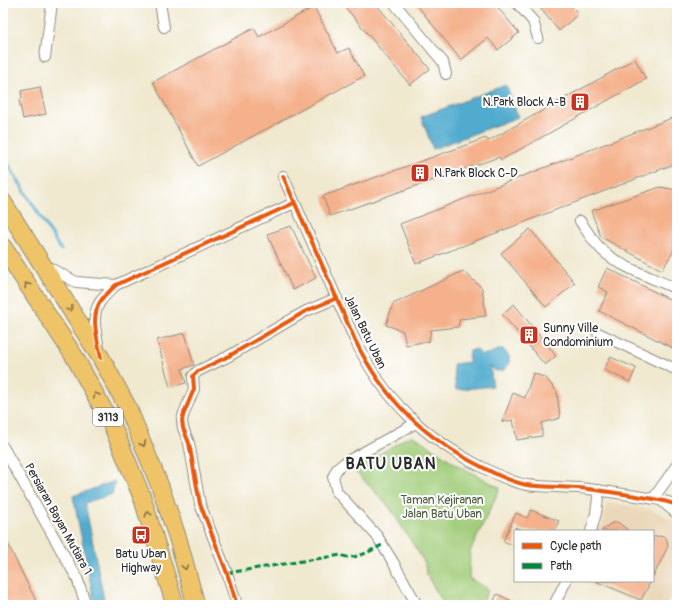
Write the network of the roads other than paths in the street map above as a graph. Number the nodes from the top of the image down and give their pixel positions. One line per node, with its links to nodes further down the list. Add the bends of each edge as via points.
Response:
1 (52, 3): 7 (street)
2 (160, 3): 5 (street)
3 (394, 3): 8 (street, via 443,62)
4 (517, 3): 6 (street, via 533,21)
5 (164, 27)
6 (538, 38)
7 (45, 57)
8 (446, 74)
9 (283, 176): 11 (street, Jalan Batu Uban)
10 (3, 202): 14 (highway, 3113)
11 (294, 203): 15 (street); 17 (street, Jalan Batu Uban)
12 (580, 221): 16 (street, via 603,251 618,262)
13 (3, 247): 31 (highway, 3113, one-way to 13, via 142,497 113,427 74,356)
14 (42, 264): 15 (street, via 76,282); 19 (highway, 3113, one-way to 19)
15 (116, 285): 19 (street, via 100,302 96,313 95,329)
16 (676, 288)
17 (337, 298): 21 (street, Jalan Batu Uban, via 369,367 396,404); 33 (street, via 306,311 193,376 194,388 182,420 183,428 189,443 200,504)
18 (598, 334): 20 (street)
19 (101, 358): 32 (highway, 3113, one-way to 32, via 128,408 160,486)
20 (677, 370)
21 (416, 423): 24 (street, Jalan Batu Uban, via 456,453 506,479 528,485); 34 (street, via 344,463 333,477 337,492 377,536)
22 (3, 447): 30 (street, Persiaran Bayan Mutiara 1, via 77,578)
23 (677, 465): 25 (street)
24 (599, 490): 25 (street, Jalan Batu Uban); 28 (street)
25 (658, 500): 26 (street, Jalan Batu Uban); 27 (street)
26 (677, 505)
27 (677, 514)
28 (592, 530)
29 (566, 582): 35 (street)
30 (86, 605)
31 (175, 605)
32 (196, 605)
33 (237, 605)
34 (417, 605)
35 (554, 605)

